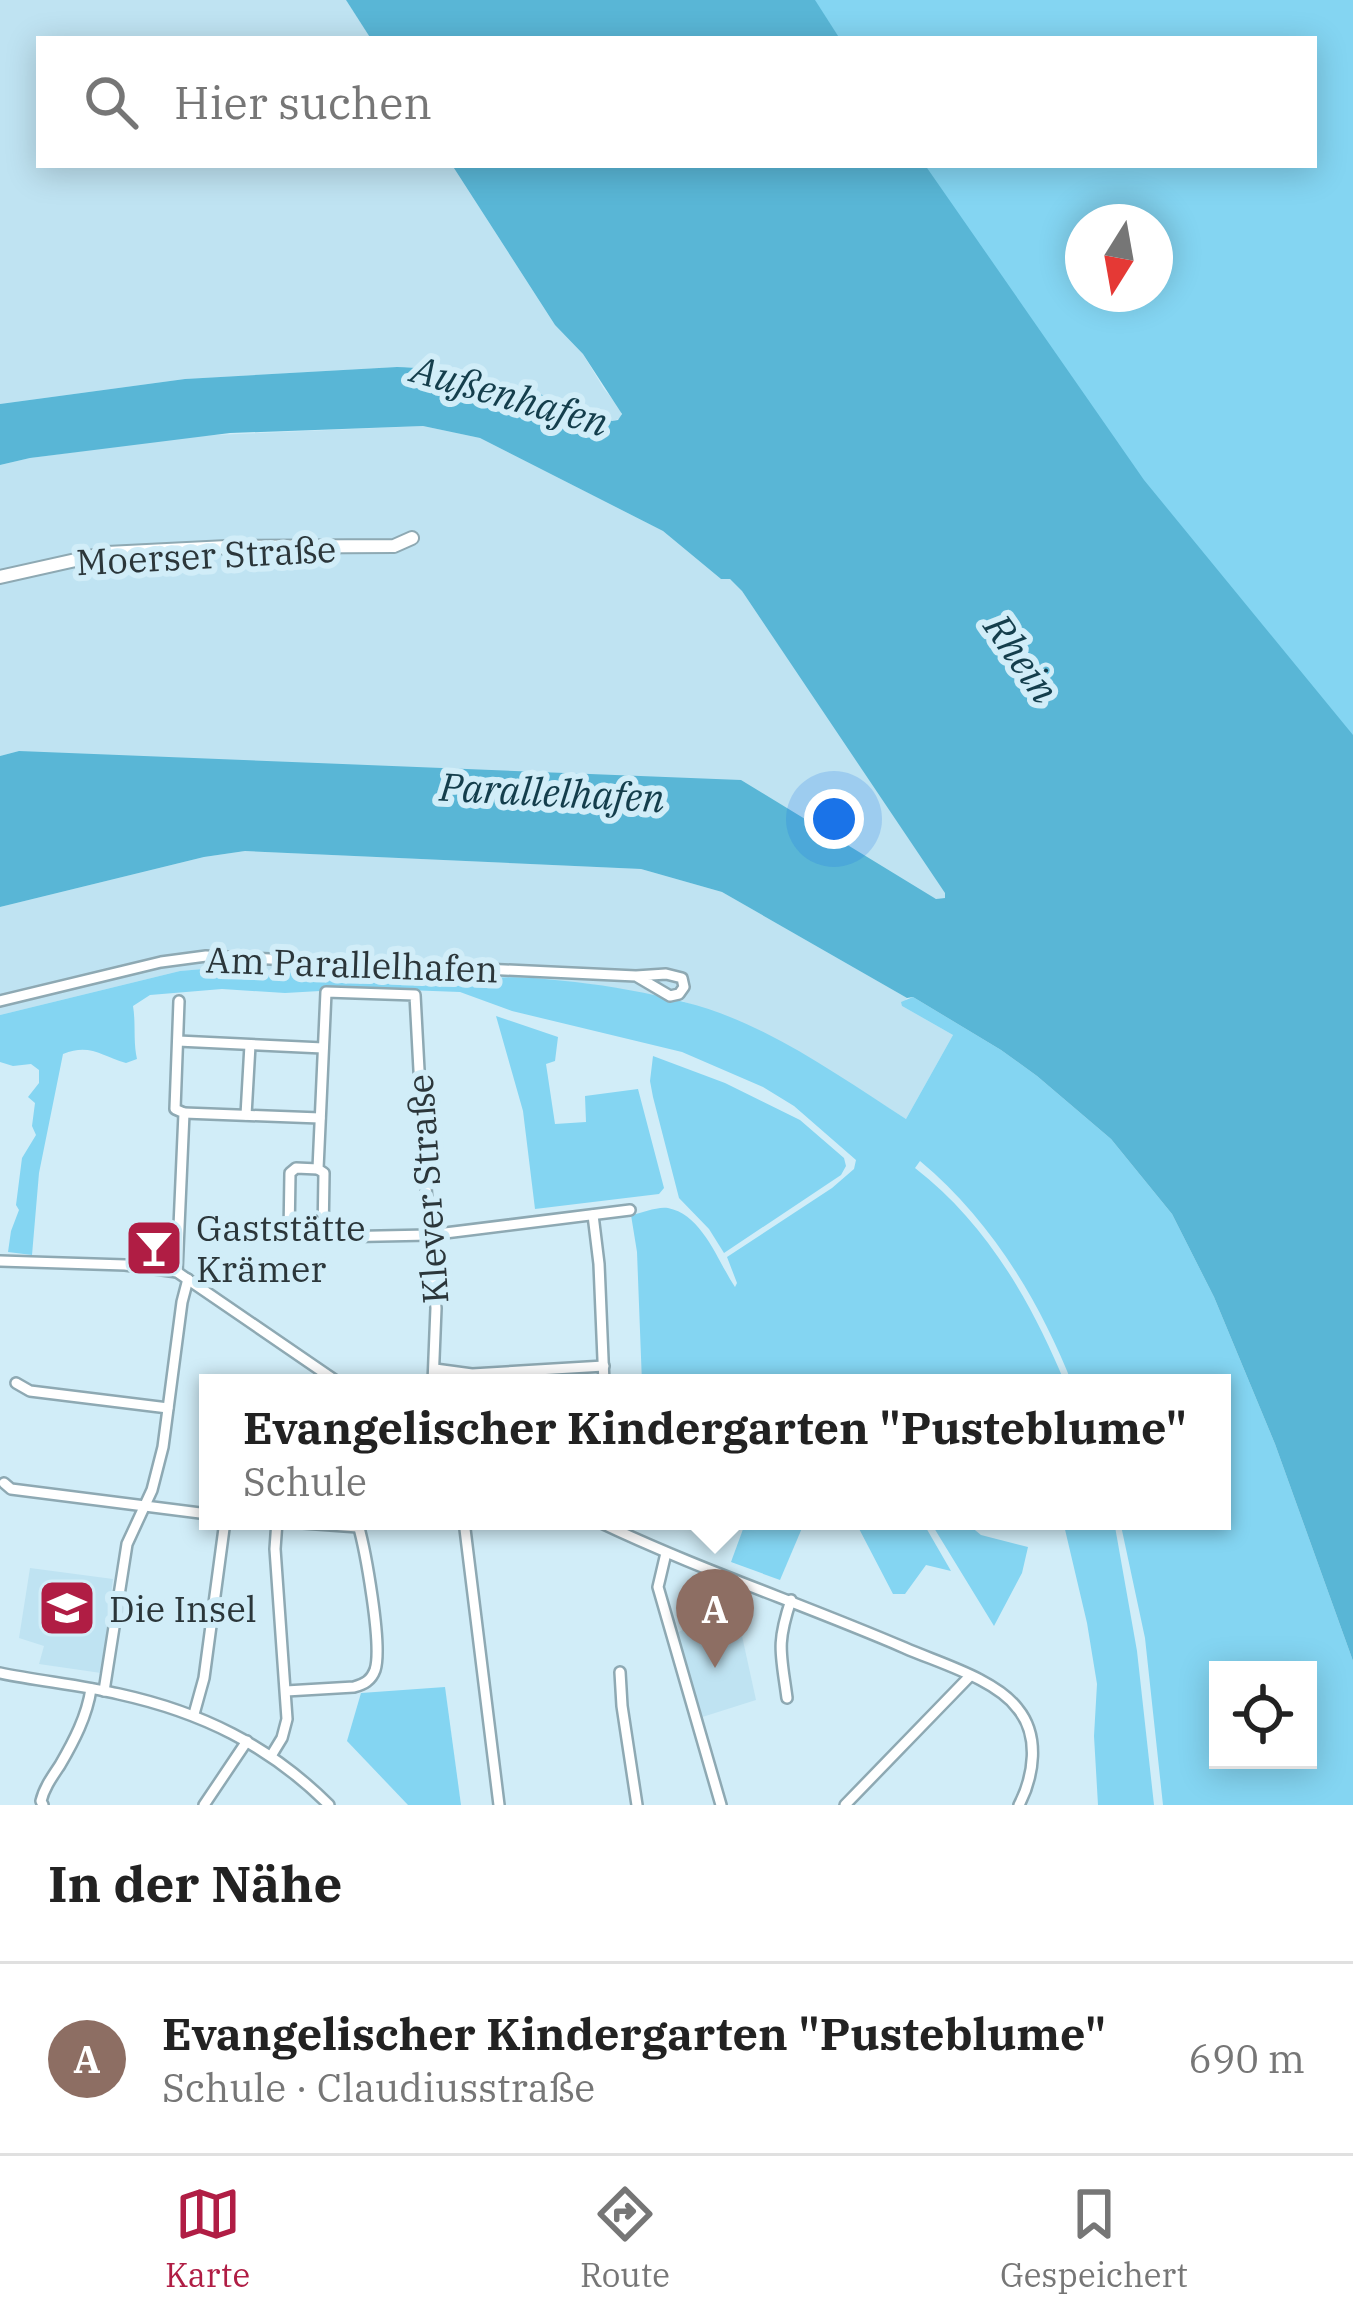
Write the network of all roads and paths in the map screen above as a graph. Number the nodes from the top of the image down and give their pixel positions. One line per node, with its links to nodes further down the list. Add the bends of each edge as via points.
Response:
1 (412, 538): 2 (street, Moerser Straße, via 394,546 107,553)
2 (0, 577)
3 (636, 976): 3 (street, Am Parallelhafen, via 670,996 685,981 652,973); 4 (street, Am Parallelhafen, via 206,956)
4 (0, 1001)
5 (179, 1001): 6 (street)
6 (178, 1041): 7 (street); 9 (street, via 175,1109)
7 (250, 1045): 8 (street); 10 (street)
8 (323, 1048): 11 (street); 15 (street, Klever Straße, via 326,992 415,995)
9 (184, 1113): 10 (street); 18 (street)
10 (246, 1115): 11 (street)
11 (320, 1118): 12 (street)
12 (318, 1169): 16 (street, via 325,1173); 16 (street, via 290,1173 288,1232)
13 (630, 1210): 14 (street)
14 (593, 1215): 15 (street); 20 (street)
15 (429, 1235): 16 (street); 21 (street, Klever Straße)
16 (323, 1237)
17 (0, 1261): 18 (street)
18 (177, 1272): 19 (street)
19 (188, 1279): 22 (street); 26 (street)
20 (604, 1366): 21 (street); 24 (street)
21 (434, 1370): 23 (street, Klever Straße)
22 (326, 1374)
23 (434, 1374)
24 (604, 1374)
25 (16, 1383): 26 (street)
26 (168, 1408): 28 (street)
27 (4, 1483): 28 (street)
28 (143, 1507): 29 (street); 41 (street, via 127,1544)
29 (199, 1513)
30 (224, 1530): 44 (street)
31 (275, 1530): 42 (street)
32 (360, 1530): 42 (street, via 374,1673 354,1688)
33 (465, 1530): 51 (street)
34 (617, 1530): 35 (street)
35 (666, 1553): 36 (street); 53 (street, via 658,1587)
36 (791, 1600): 39 (street); 43 (street, via 779,1656)
37 (620, 1672): 52 (street)
38 (0, 1673): 40 (street)
39 (970, 1676): 47 (street); 54 (street, via 1001,1692 1025,1719 1033,1765)
40 (91, 1689): 41 (street); 48 (street)
41 (104, 1691): 44 (street)
42 (286, 1691): 46 (street, via 286,1730)
43 (787, 1697)
44 (194, 1714): 45 (street)
45 (248, 1741): 46 (street); 49 (street)
46 (271, 1756): 50 (street)
47 (853, 1803)
48 (43, 1805)
49 (204, 1805)
50 (329, 1805)
51 (499, 1805)
52 (637, 1805)
53 (721, 1805)
54 (1019, 1805)

